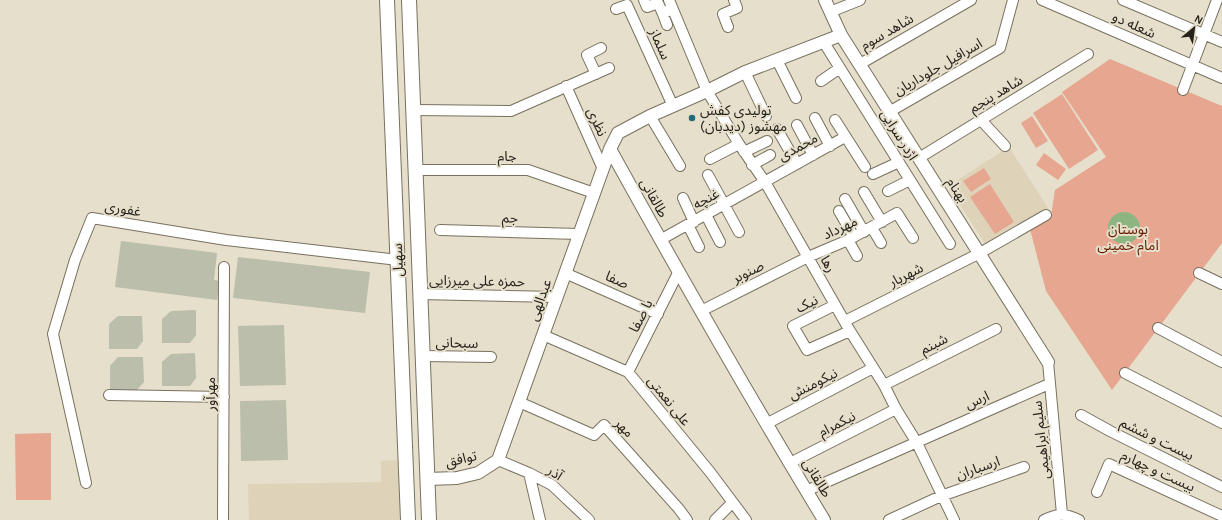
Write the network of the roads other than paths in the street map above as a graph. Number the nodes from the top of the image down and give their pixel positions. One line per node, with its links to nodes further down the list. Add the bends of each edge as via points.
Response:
1 (387, 0): 91 (main road, سهیل)
2 (409, 0): 38 (main road, سهیل)
3 (644, 0): 15 (street, via 647,6 658,3)
4 (734, 0): 17 (street, via 737,8 723,14)
5 (825, 0): 14 (street)
6 (860, 0): 14 (street)
7 (971, 0): 25 (street, شاهد سوم)
8 (1013, 0): 39 (street, اسرافیل جلوداریان, via 1000,48)
9 (1042, 0): 26 (street, شعله دو)
10 (1123, 0): 19 (street)
11 (1217, 0): 19 (street)
12 (670, 4): 15 (street); 35 (street, رها)
13 (616, 9): 37 (street, سلماز, via 627,5)
14 (830, 12): 18 (street)
15 (662, 14): 16 (street)
16 (667, 25)
17 (728, 27)
18 (841, 34): 20 (street); 25 (street, بهنام)
19 (1204, 34): 21 (street); 26 (street)
20 (823, 41): 24 (street); 28 (street, اژدر سرایی)
21 (1222, 42)
22 (601, 48): 30 (street, via 587,55)
23 (1088, 54): 44 (street, شاهد پنجم)
24 (777, 60): 29 (street); 36 (street)
25 (860, 64): 39 (street, بهنام)
26 (1192, 66): 31 (street, شعله دو); 34 (street)
27 (609, 68): 30 (street)
28 (840, 68): 32 (street); 57 (street, اژدر سرایی)
29 (745, 72): 35 (street); 41 (street)
30 (596, 74): 33 (street)
31 (1222, 78)
32 (821, 81)
33 (566, 86): 38 (street, via 511,111); 61 (street, نظری)
34 (1183, 90)
35 (707, 91): 37 (street); 51 (street, رها)
36 (796, 98)
37 (673, 106): 40 (street)
38 (414, 110): 62 (main road, سهیل)
39 (889, 112): 55 (street, بهنام)
40 (650, 116): 52 (street, via 618,133); 60 (street)
41 (766, 116)
42 (815, 118): 49 (street)
43 (835, 120): 47 (street)
44 (981, 120): 50 (street); 55 (street, شاهد پنجم)
45 (797, 125): 54 (street)
46 (776, 129): 58 (street)
47 (845, 137): 49 (street, محمدی); 57 (street, via 869,170)
48 (767, 141): 51 (street)
49 (830, 146): 54 (street, محمدی)
50 (1005, 146)
51 (742, 148): 56 (street); 59 (street, رها)
52 (610, 149): 61 (street, عبدالهی); 83 (street, طالقانی)
53 (770, 155): 59 (street)
54 (813, 155): 58 (street, محمدی)
55 (919, 158): 88 (street, بهنام)
56 (710, 159)
57 (899, 162): 64 (street, اژدر سرایی)
58 (797, 164): 65 (street, محمدی)
59 (752, 165): 65 (street, رها)
60 (680, 166)
61 (603, 169): 68 (street, عبدالهی)
62 (416, 170): 68 (street, جام, via 528,170); 97 (main road, سهیل)
63 (708, 175): 71 (street)
64 (910, 180): 66 (street); 86 (street, اژدر سرایی)
65 (765, 182): 71 (street, غنچه); 90 (street, رها)
66 (888, 191)
67 (864, 192): 75 (street)
68 (594, 193): 80 (street, عبدالهی)
69 (683, 198): 76 (street)
70 (845, 198): 78 (street)
71 (724, 205): 73 (street, غنچه); 79 (street)
72 (839, 211): 82 (street)
73 (706, 215): 76 (street, غنچه); 84 (street)
74 (1046, 216): 88 (street, شهریار)
75 (882, 222): 78 (street, مهرداد); 81 (street, مهرداد, via 897,213)
76 (691, 224): 83 (street, غنچه); 87 (street)
77 (440, 230): 80 (street, جم)
78 (868, 230): 82 (street, مهرداد); 85 (street)
79 (739, 232)
80 (579, 234): 93 (street, عبدالهی)
81 (913, 238)
82 (851, 239): 89 (street); 90 (street, مهرداد)
83 (660, 240): 94 (street, طالقانی)
84 (720, 242)
85 (881, 244)
86 (950, 244)
87 (699, 247)
88 (980, 254): 102 (street, شهریار); 109 (street, بهنام)
89 (857, 256)
90 (808, 257): 99 (street, رها); 100 (street, صنوبر)
91 (398, 260): 129 (street, غفوری, via 226,240 92,218 75,260 53,334); 138 (main road, سهیل)
92 (224, 267): 117 (street, مهرآور)
93 (565, 273): 98 (street, عبدالهی); 101 (street, صفا)
94 (678, 273): 100 (street, طالقانی); 101 (street, با صفا)
95 (1199, 273): 96 (street)
96 (1222, 284)
97 (420, 294): 98 (street, حمزه علی میرزایی); 107 (main road, سهیل)
98 (557, 297): 106 (street, عبدالهی)
99 (836, 306): 102 (street, رها); 105 (street, نیک, via 793,326 807,350)
100 (701, 311): 122 (street, طالقانی)
101 (658, 314): 112 (street, با صفا)
102 (845, 321): 105 (street, رها)
103 (1158, 328): 110 (street)
104 (996, 329): 115 (street, شبنم)
105 (850, 331): 111 (street, رها)
106 (543, 335): 112 (street, علی نعمتی); 118 (street, عبدالهی)
107 (423, 356): 108 (street, سبحانی); 128 (main road, سهیل)
108 (491, 358)
109 (1048, 362): 114 (street, سلیم ابراهیمی)
110 (1222, 362)
111 (873, 368): 115 (street, رها); 122 (street, نیکومنش)
112 (628, 372): 134 (street, علی نعمتی, via 710,472)
113 (1125, 373): 121 (street)
114 (1049, 384): 123 (street, ارس); 135 (street, سلیم ابراهیمی)
115 (884, 385): 119 (street, رها)
116 (109, 395): 117 (street)
117 (224, 397): 137 (street, مهرآور)
118 (519, 402): 124 (street, عبدالهی); 142 (street, مهر, via 594,435 604,425)
119 (896, 409): 123 (street, رها); 125 (street, نیکمرام)
120 (1080, 415): 130 (street, بیست و ششم)
121 (1222, 423)
122 (766, 424): 125 (street, طالقانی)
123 (917, 443): 131 (street, ارس); 133 (street, رها)
124 (498, 460): 127 (street, آذر); 128 (street, توافق, via 478,473 457,478)
125 (790, 463): 131 (street, طالقانی)
126 (1024, 467): 133 (street, ارسباران)
127 (529, 473): 140 (street); 141 (street, آذر, via 552,485)
128 (427, 479): 139 (main road, سهیل)
129 (86, 483)
130 (1222, 487)
131 (806, 491): 145 (street, طالقانی)
132 (1097, 492): 136 (street, بیست و چهارم, via 1109,464)
133 (941, 496): 146 (street, ارسباران); 147 (street, رها)
134 (732, 503): 143 (street); 144 (street, علی نعمتی)
135 (1064, 514): 148 (street); 149 (street)
136 (1222, 516)
137 (224, 520)
138 (408, 520)
139 (429, 520)
140 (540, 520)
141 (589, 520)
142 (687, 520)
143 (715, 520)
144 (746, 520)
145 (824, 520)
146 (889, 520)
147 (954, 520)
148 (1044, 520)
149 (1079, 520)

